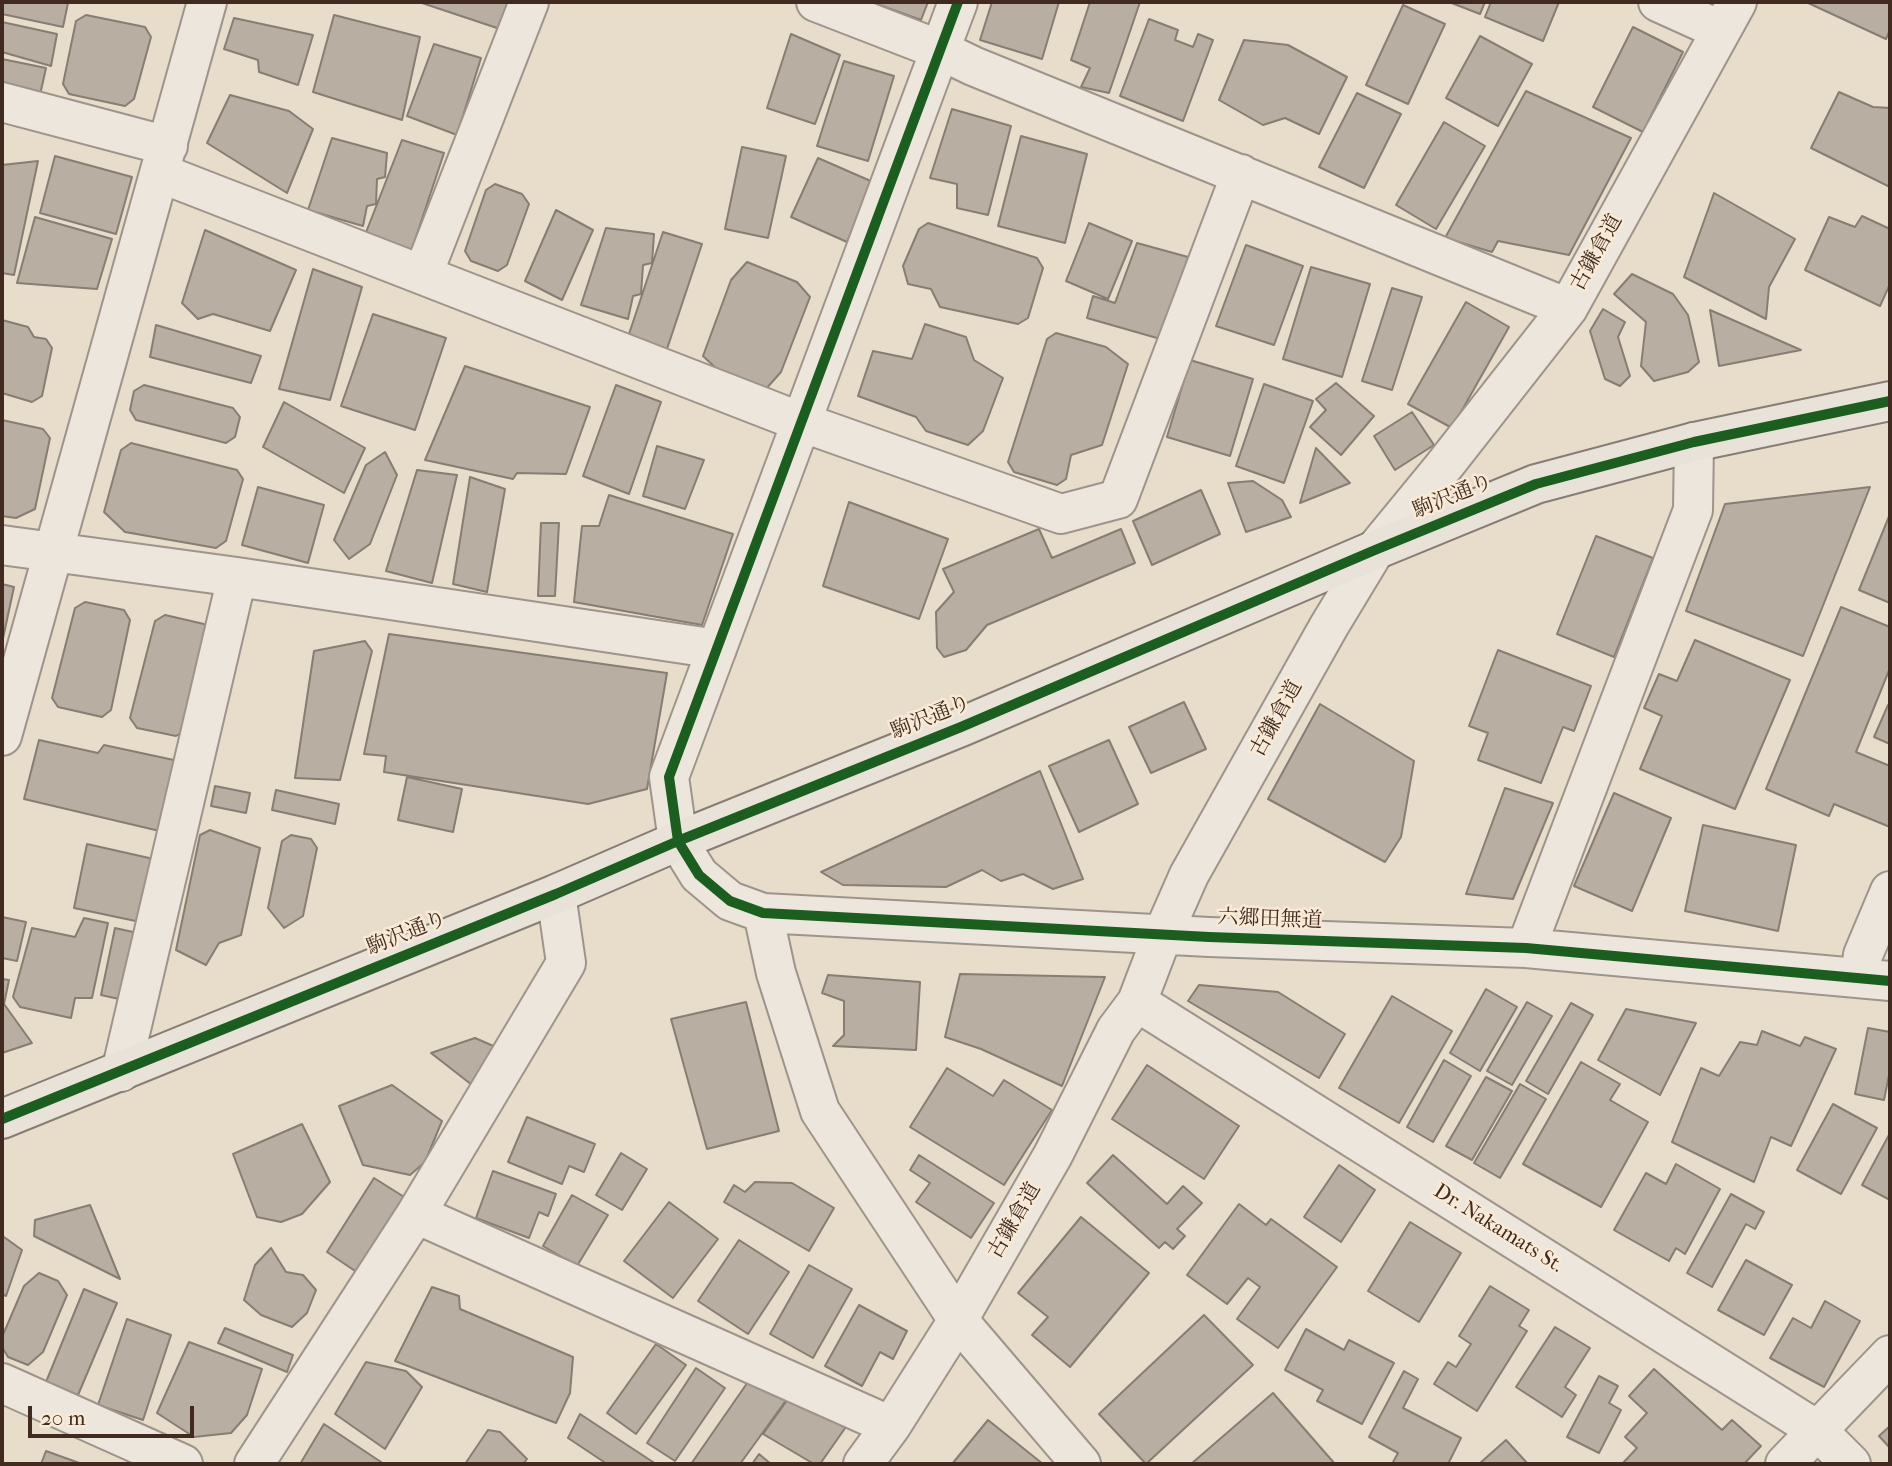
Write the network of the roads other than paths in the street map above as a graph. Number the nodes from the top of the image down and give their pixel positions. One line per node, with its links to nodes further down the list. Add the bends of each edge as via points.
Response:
1 (207, 2): 9 (street)
2 (528, 2): 11 (street)
3 (816, 2): 7 (street)
4 (958, 2): 7 (street)
5 (1658, 2): 6 (street)
6 (1728, 16): 12 (street, 古鎌倉道)
7 (940, 50): 10 (street); 14 (street)
8 (2, 102): 9 (street)
9 (164, 159): 11 (street); 18 (street)
10 (1241, 174): 12 (street); 14 (street, via 1118,499 1061,514)
11 (423, 274): 14 (street)
12 (1567, 308): 17 (street, 古鎌倉道)
13 (1890, 401): 15 (main road, 駒沢通り)
14 (802, 422): 20 (street)
15 (1693, 442): 17 (main road, 駒沢通り, via 1536,484); 27 (street, via 1693,510)
16 (2, 545): 18 (street)
17 (1375, 550): 22 (main road, 駒沢通り, via 961,727); 26 (street, 古鎌倉道, via 1189,875)
18 (55, 551): 19 (street); 21 (street)
19 (237, 577): 20 (street); 30 (street)
20 (717, 649): 22 (street, via 669,777)
21 (2, 736)
22 (678, 841): 24 (main road, 駒沢通り); 25 (street, 六郷田無道, via 699,875 730,901)
23 (1890, 891): 28 (street, via 1863,955)
24 (556, 894): 30 (main road, 駒沢通り); 32 (street, via 566,963)
25 (763, 913): 26 (street, 六郷田無道); 33 (street, via 776,973 820,1111)
26 (1163, 934): 27 (street, 六郷田無道); 29 (street, 古鎌倉道)
27 (1526, 948): 28 (street, 六郷田無道)
28 (1875, 980)
29 (1137, 1002): 33 (street, 古鎌倉道, via 1116,1030 1053,1155); 37 (street, Dr. Nakamats St.)
30 (121, 1072): 31 (main road, 駒沢通り)
31 (2, 1119)
32 (416, 1214): 36 (street); 39 (street)
33 (958, 1320): 36 (street, 古鎌倉道); 41 (street)
34 (1890, 1355): 37 (street)
35 (2, 1384): 38 (street)
36 (891, 1426): 40 (street, 古鎌倉道)
37 (1817, 1430): 42 (street); 43 (street, Dr. Nakamats St.)
38 (183, 1464)
39 (254, 1464)
40 (863, 1464)
41 (1081, 1464)
42 (1785, 1464)
43 (1851, 1464)

